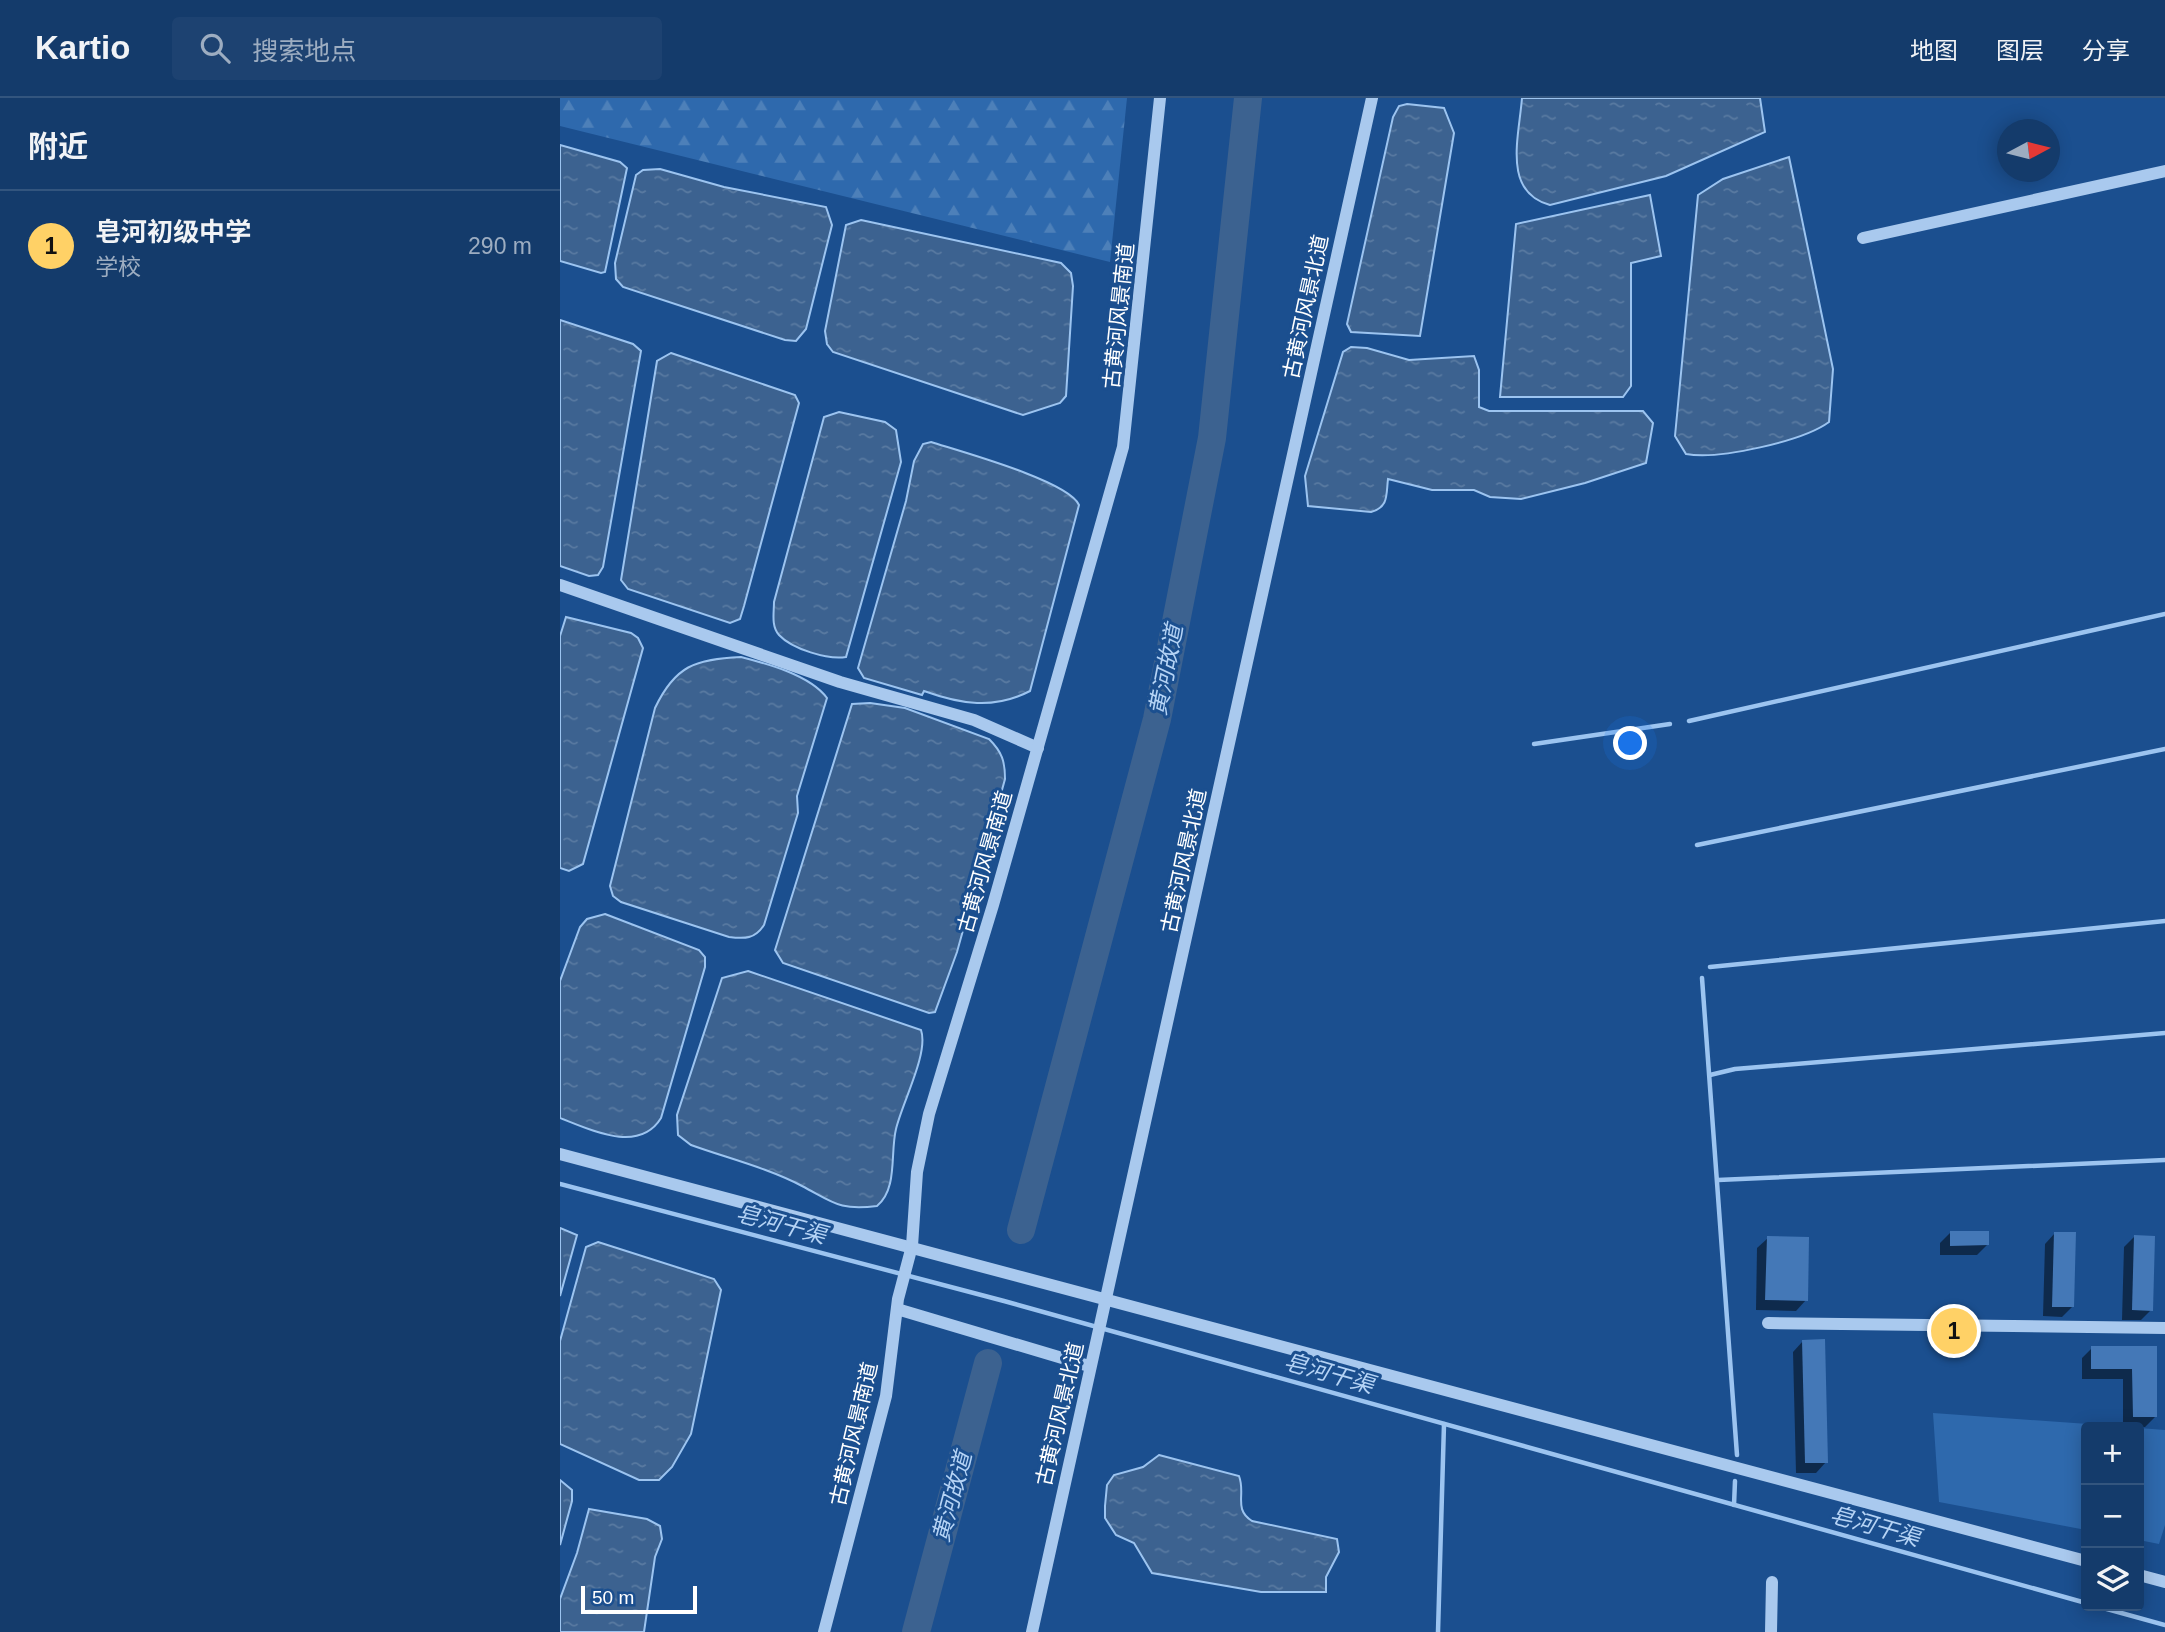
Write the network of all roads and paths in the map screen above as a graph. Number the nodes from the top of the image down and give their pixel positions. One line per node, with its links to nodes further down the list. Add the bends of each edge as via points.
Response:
1 (1160, 98): 6 (street, 古黄河风景南道, via 1123,447)
2 (1372, 98): 9 (street, 古黄河风景北道)
3 (2165, 171): 4 (street)
4 (1863, 238)
5 (560, 585): 6 (street, via 840,682 974,720)
6 (1038, 748): 8 (street, 古黄河风景南道, via 929,1114 916,1172)
7 (560, 1154): 8 (street)
8 (912, 1247): 9 (street); 10 (street, 古黄河风景南道)
9 (1105, 1304): 13 (street, 古黄河风景北道); 14 (street)
10 (897, 1309): 13 (street); 18 (street, 古黄河风景南道, via 886,1396)
11 (1768, 1323): 12 (street)
12 (2165, 1328)
13 (1091, 1360): 19 (street, 古黄河风景北道)
14 (2081, 1560)
15 (2144, 1576): 17 (street)
16 (1772, 1582): 20 (street)
17 (2165, 1582)
18 (824, 1632)
19 (1032, 1632)
20 (1770, 1632)

